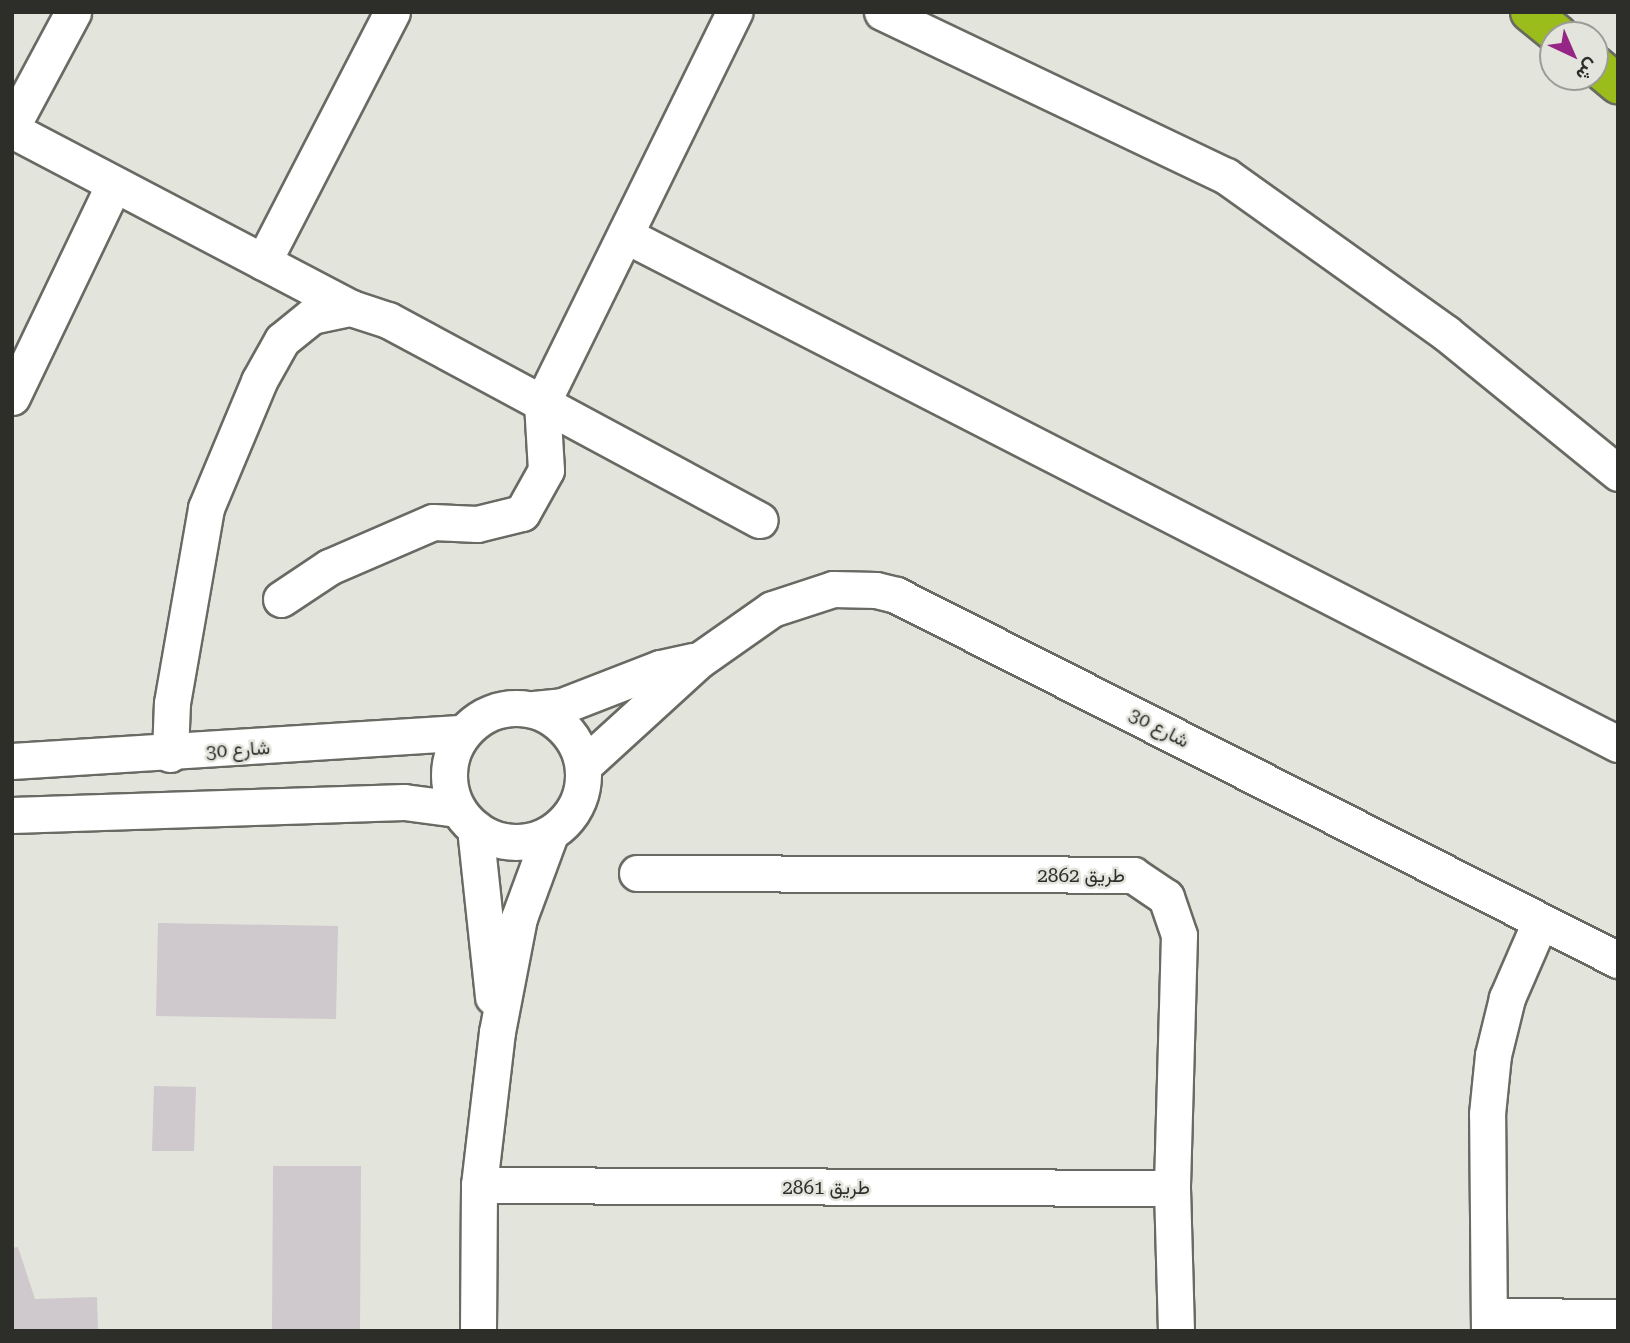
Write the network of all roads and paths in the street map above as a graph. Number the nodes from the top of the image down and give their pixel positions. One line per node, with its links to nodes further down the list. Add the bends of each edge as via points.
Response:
1 (73, 12): 5 (street)
2 (392, 12): 8 (street)
3 (734, 12): 7 (street)
4 (882, 12): 12 (street, via 1226,176 1446,332)
5 (12, 128): 6 (street)
6 (114, 184): 8 (street); 10 (street)
7 (625, 235): 11 (street); 18 (street)
8 (263, 262): 9 (street)
9 (351, 309): 11 (street, via 388,320); 19 (street, via 312,316 282,340 228,443 191,575)
10 (12, 397)
11 (542, 403): 13 (street); 14 (street, via 546,470 522,513 477,524 433,522 329,567)
12 (1618, 473)
13 (760, 520)
14 (281, 599)
15 (698, 661): 16 (street, شارع 30, via 660,668 562,706); 21 (street, شارع 30); 26 (street, شارع 30, via 791,600 833,589 896,595)
16 (534, 709): 17 (street, شارع 30, via 508,708 482,716); 21 (street, via 557,721 575,741)
17 (463, 733): 19 (street, شارع 30); 23 (street, via 451,757 449,784)
18 (1618, 744)
19 (170, 754): 20 (street, شارع 30)
20 (12, 761)
21 (583, 766): 24 (street, via 582,792 570,816)
22 (12, 815): 23 (street, via 376,802)
23 (466, 819): 24 (street, via 499,840 524,842); 28 (street)
24 (550, 834): 28 (street, via 519,918)
25 (636, 873): 30 (street, طريق 2862, via 1133,875 1151,884 1166,897 1179,935)
26 (1540, 922): 27 (street, شارع 30); 32 (street, via 1507,998 1493,1055 1487,1114)
27 (1618, 960)
28 (497, 1031): 29 (street)
29 (480, 1185): 30 (street, طريق 2861); 33 (street)
30 (1172, 1188): 34 (street, طريق 2862)
31 (1618, 1317): 32 (street)
32 (1489, 1324)
33 (478, 1331)
34 (1176, 1331)

